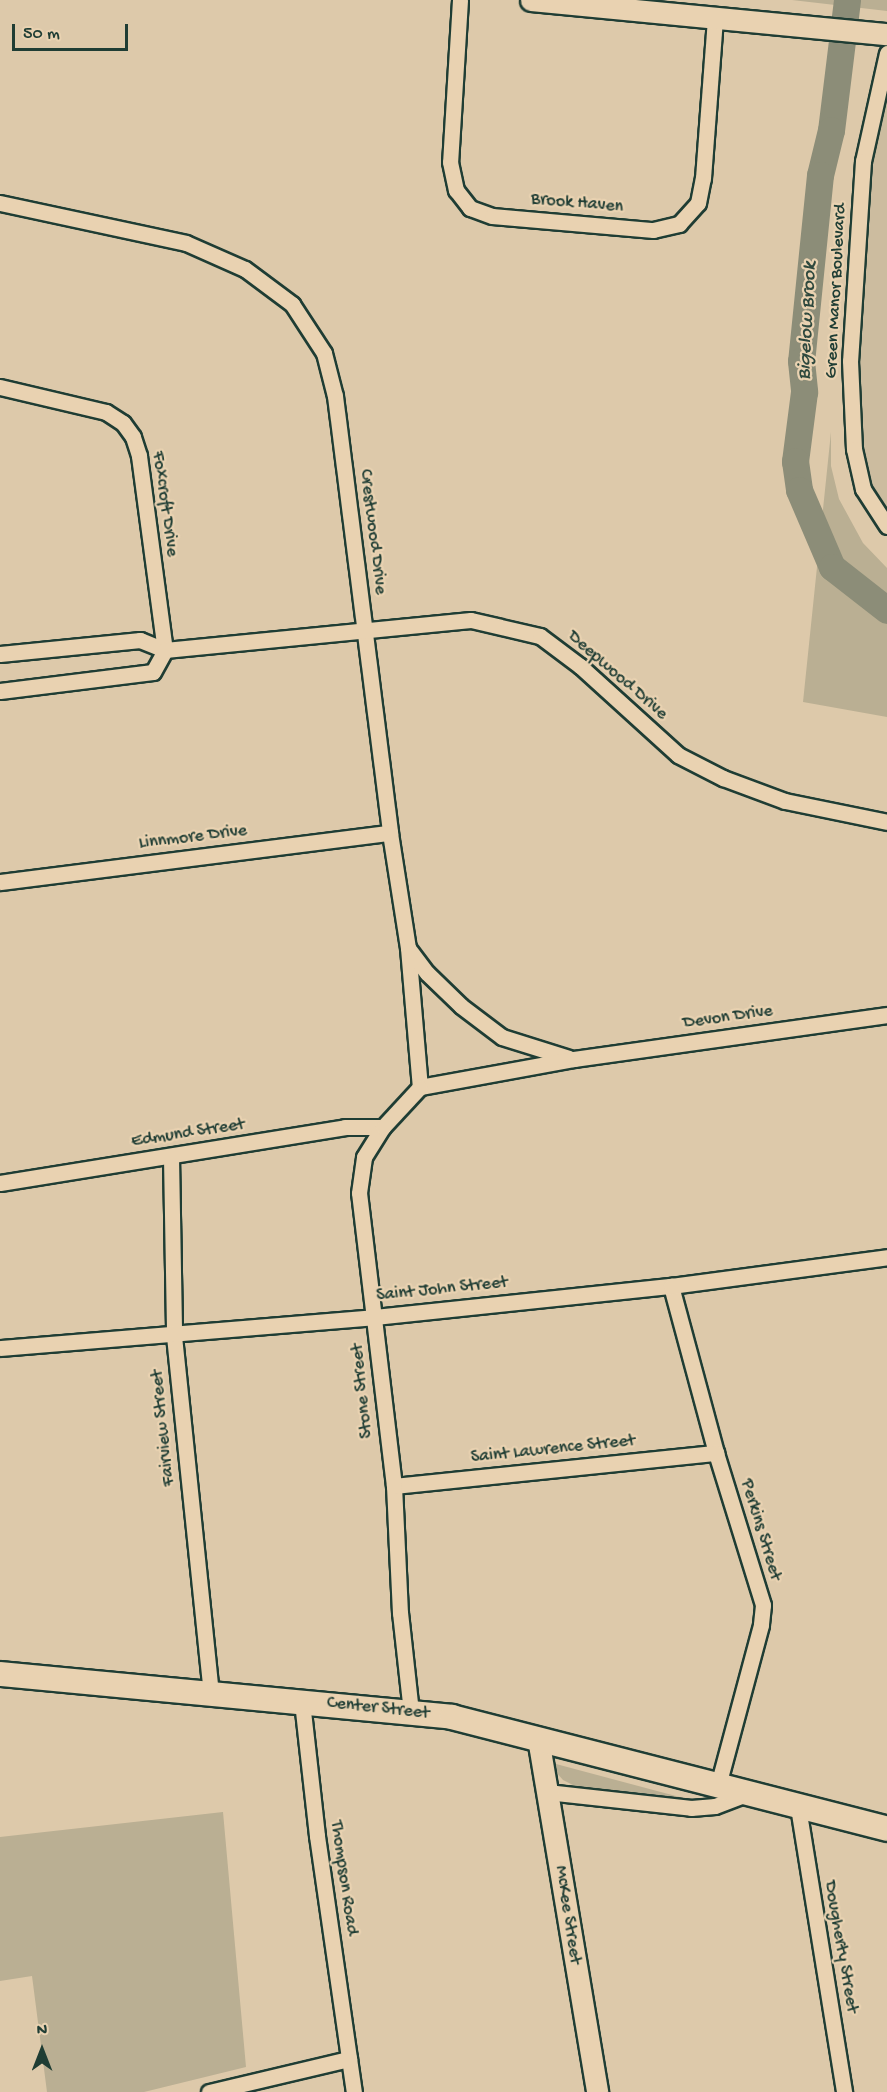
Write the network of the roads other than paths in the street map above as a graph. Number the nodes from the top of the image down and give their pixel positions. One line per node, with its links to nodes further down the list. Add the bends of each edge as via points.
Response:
1 (459, 0): 3 (street, Brook Haven, via 450,162 456,190 470,208 492,216 653,230 679,224 698,203 704,178)
2 (531, 0): 3 (main road)
3 (715, 17): 4 (main road)
4 (887, 34)
5 (887, 53): 8 (street, Green Manor Boulevard, via 863,162 850,362 854,449 863,489)
6 (0, 203): 9 (street, Crestwood Drive, via 186,243 245,269 292,304 324,352 334,396)
7 (0, 387): 10 (street, Foxcroft Drive, via 106,412 123,423 133,437 139,456)
8 (887, 526)
9 (365, 630): 10 (street, Deepwood Drive); 13 (street, Deepwood Drive, via 471,620 540,636 580,666 678,754 723,778 785,801); 14 (street, Crestwood Drive)
10 (165, 650): 11 (street, Deepwood Drive, via 140,640); 12 (street, via 153,672)
11 (0, 654)
12 (0, 691)
13 (887, 822)
14 (390, 833): 15 (street, Linnmore Drive); 16 (street, Crestwood Drive)
15 (0, 882)
16 (408, 948): 18 (street, Devon Drive, via 461,1006 502,1037); 19 (street, Crestwood Drive)
17 (887, 1014): 18 (street, Devon Drive)
18 (574, 1059): 19 (street, Devon Drive)
19 (420, 1087): 20 (street, Stone Street)
20 (383, 1127): 21 (street, Edmund Street, via 345,1127); 25 (street, Stone Street, via 364,1157 359,1193)
21 (171, 1156): 22 (street, Edmund Street); 26 (street, Fairview Street)
22 (0, 1183)
23 (887, 1257): 24 (street, Saint John Street)
24 (671, 1286): 25 (street, Saint John Street); 28 (street, Perkins Street)
25 (375, 1317): 26 (street, Saint John Street); 29 (street, Stone Street)
26 (174, 1336): 27 (street, Saint John Street); 31 (street, Fairview Street)
27 (0, 1348)
28 (716, 1453): 29 (street, Saint Lawrence Street); 35 (street, Perkins Street, via 763,1605)
29 (394, 1486): 33 (street, Stone Street, via 400,1613)
30 (4, 1676): 31 (main road, Center Street)
31 (212, 1694): 32 (main road, Center Street)
32 (302, 1702): 33 (main road, Center Street); 40 (street, Thompson Road)
33 (411, 1712): 34 (main road, Center Street)
34 (538, 1738): 35 (main road, Center Street); 36 (main road, McKee Street)
35 (718, 1786): 37 (main road, Center Street)
36 (547, 1792): 37 (street, via 691,1808 715,1806); 43 (main road, McKee Street)
37 (746, 1794): 38 (main road, Center Street)
38 (798, 1808): 39 (main road, Center Street); 44 (street, Dougherty Street)
39 (887, 1829)
40 (348, 2059): 41 (street); 42 (street, Thompson Road)
41 (209, 2092)
42 (354, 2092)
43 (597, 2092)
44 (844, 2092)

